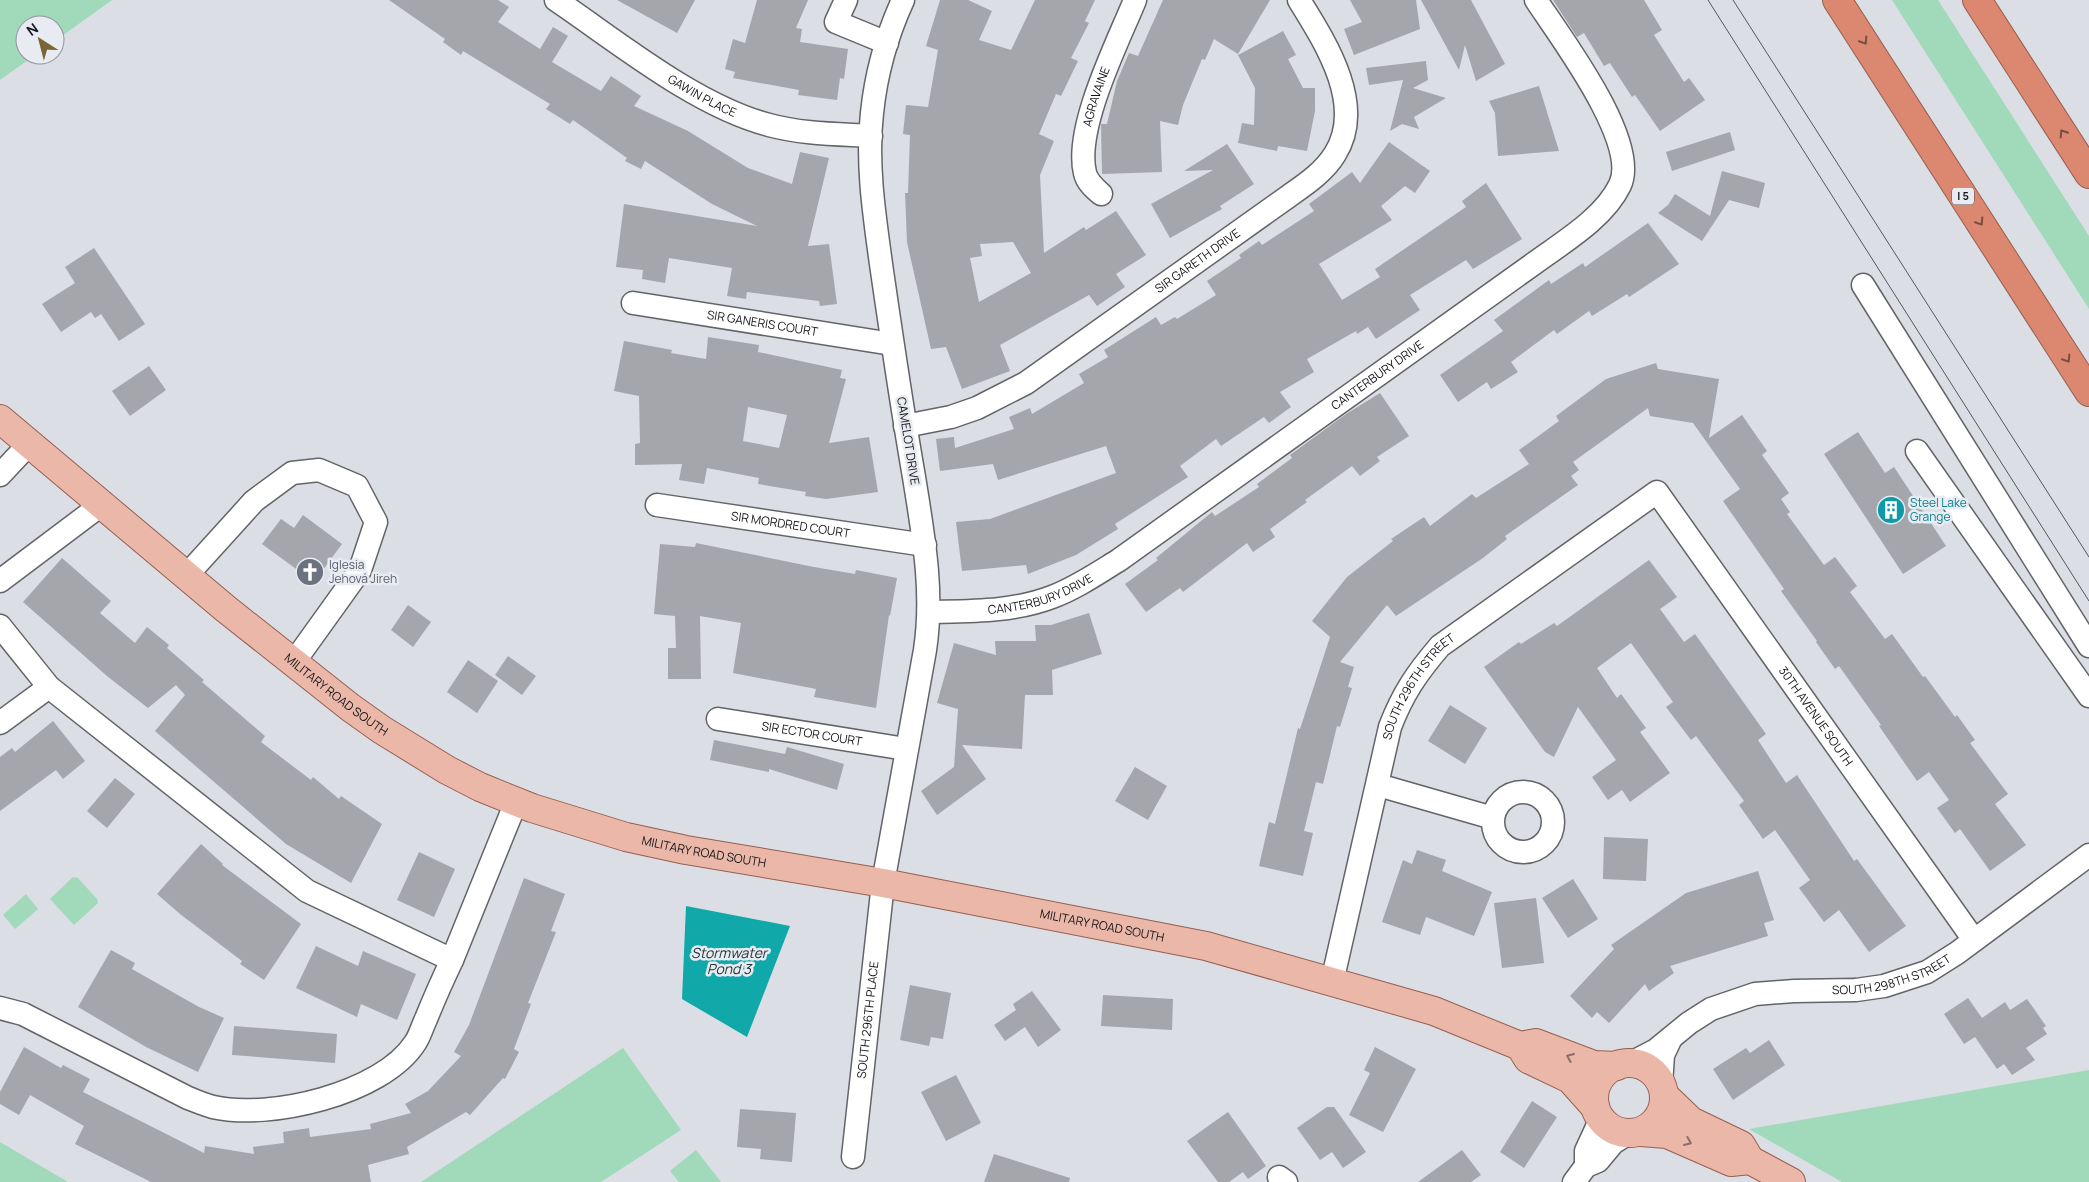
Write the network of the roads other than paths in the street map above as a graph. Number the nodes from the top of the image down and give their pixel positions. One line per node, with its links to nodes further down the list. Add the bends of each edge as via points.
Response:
1 (556, 0): 10 (street, GAWIN PLACE, via 669,77 746,117 784,129)
2 (846, 0): 9 (street, via 836,22)
3 (903, 0): 9 (street, CAMELOT DRIVE)
4 (1135, 0): 12 (street, AGRAVAINE, via 1102,79 1086,135 1085,173)
5 (1299, 0): 18 (street, SIR GARETH DRIVE, via 1332,61 1345,106 1341,140 1322,170 1033,379 977,408)
6 (1536, 0): 28 (street, CANTERBURY DRIVE, via 1595,93 1621,146 1623,176 1606,206 1536,262 1092,577 1032,603)
7 (1837, 0): 16 (highway, I 5, one-way to 16)
8 (1977, 0): 11 (highway, one-way to 8)
9 (887, 43): 10 (street, CAMELOT DRIVE, via 874,95)
10 (871, 136): 15 (street, CAMELOT DRIVE, via 875,223)
11 (2089, 174)
12 (1101, 194)
13 (1863, 285): 30 (street)
14 (633, 302): 15 (street, SIR GANERIS COURT)
15 (892, 344): 18 (street, CAMELOT DRIVE)
16 (2089, 392)
17 (0, 419): 19 (main road, MILITARY ROAD SOUTH)
18 (905, 426): 25 (street, CAMELOT DRIVE)
19 (29, 444): 21 (street); 23 (main road, MILITARY ROAD SOUTH)
20 (1917, 451): 33 (street)
21 (0, 474)
22 (1656, 492): 37 (street, SOUTH 296TH STREET, via 1440,646 1402,696 1390,727); 42 (street, 30TH AVENUE SOUTH)
23 (101, 505): 26 (main road, MILITARY ROAD SOUTH); 27 (street)
24 (657, 505): 25 (street, SIR MORDRED COURT)
25 (925, 546): 28 (street, CAMELOT DRIVE)
26 (186, 576): 31 (main road, MILITARY ROAD SOUTH); 31 (street, via 254,501 292,473 319,470 357,486 376,522 360,570)
27 (0, 582)
28 (929, 612): 36 (street, CAMELOT DRIVE)
29 (0, 626): 32 (street)
30 (2089, 646)
31 (294, 662): 38 (main road, MILITARY ROAD SOUTH, via 351,708 408,746 480,787)
32 (49, 687): 35 (street); 43 (street, via 307,891)
33 (2089, 696)
34 (718, 719): 36 (street, SIR ECTOR COURT)
35 (0, 723)
36 (906, 749): 41 (street, CAMELOT DRIVE)
37 (1378, 785): 39 (street); 44 (street, SOUTH 296TH STREET)
38 (516, 802): 41 (main road, MILITARY ROAD SOUTH, via 626,837); 43 (street)
39 (1493, 818)
40 (2089, 855): 42 (street, SOUTH 298TH STREET)
41 (883, 883): 44 (main road, MILITARY ROAD SOUTH, via 1206,946); 52 (street, SOUTH 296TH PLACE)
42 (1974, 940): 46 (street, SOUTH 298TH STREET, via 1943,962 1907,980 1856,990 1755,994 1711,1009)
43 (452, 960): 45 (street, via 415,1043 397,1063 339,1094 292,1107 213,1107 188,1098 23,1014)
44 (1332, 982): 47 (main road, MILITARY ROAD SOUTH, via 1434,1011)
45 (0, 1008)
46 (1671, 1038): 48 (street, SOUTH 298TH STREET, via 1656,1050); 49 (street, via 1663,1055)
47 (1520, 1046): 48 (main road, MILITARY ROAD SOUTH, one-way to 47, via 1594,1065 1536,1042); 50 (main road, MILITARY ROAD SOUTH, via 1528,1059 1570,1079)
48 (1623, 1065): 49 (main road, via 1646,1068 1655,1075); 50 (main road, via 1604,1074 1597,1084 1594,1095)
49 (1663, 1090): 51 (main road, via 1659,1118 1651,1126); 53 (main road, via 1684,1116 1741,1145)
50 (1597, 1111): 51 (main road, via 1606,1126 1618,1132); 54 (street, via 1598,1125)
51 (1635, 1132): 53 (main road, one-way to 53, via 1667,1134 1731,1162); 54 (street, via 1613,1143 1598,1161)
52 (853, 1157)
53 (1750, 1160): 55 (main road)
54 (1580, 1174)
55 (1791, 1182)

